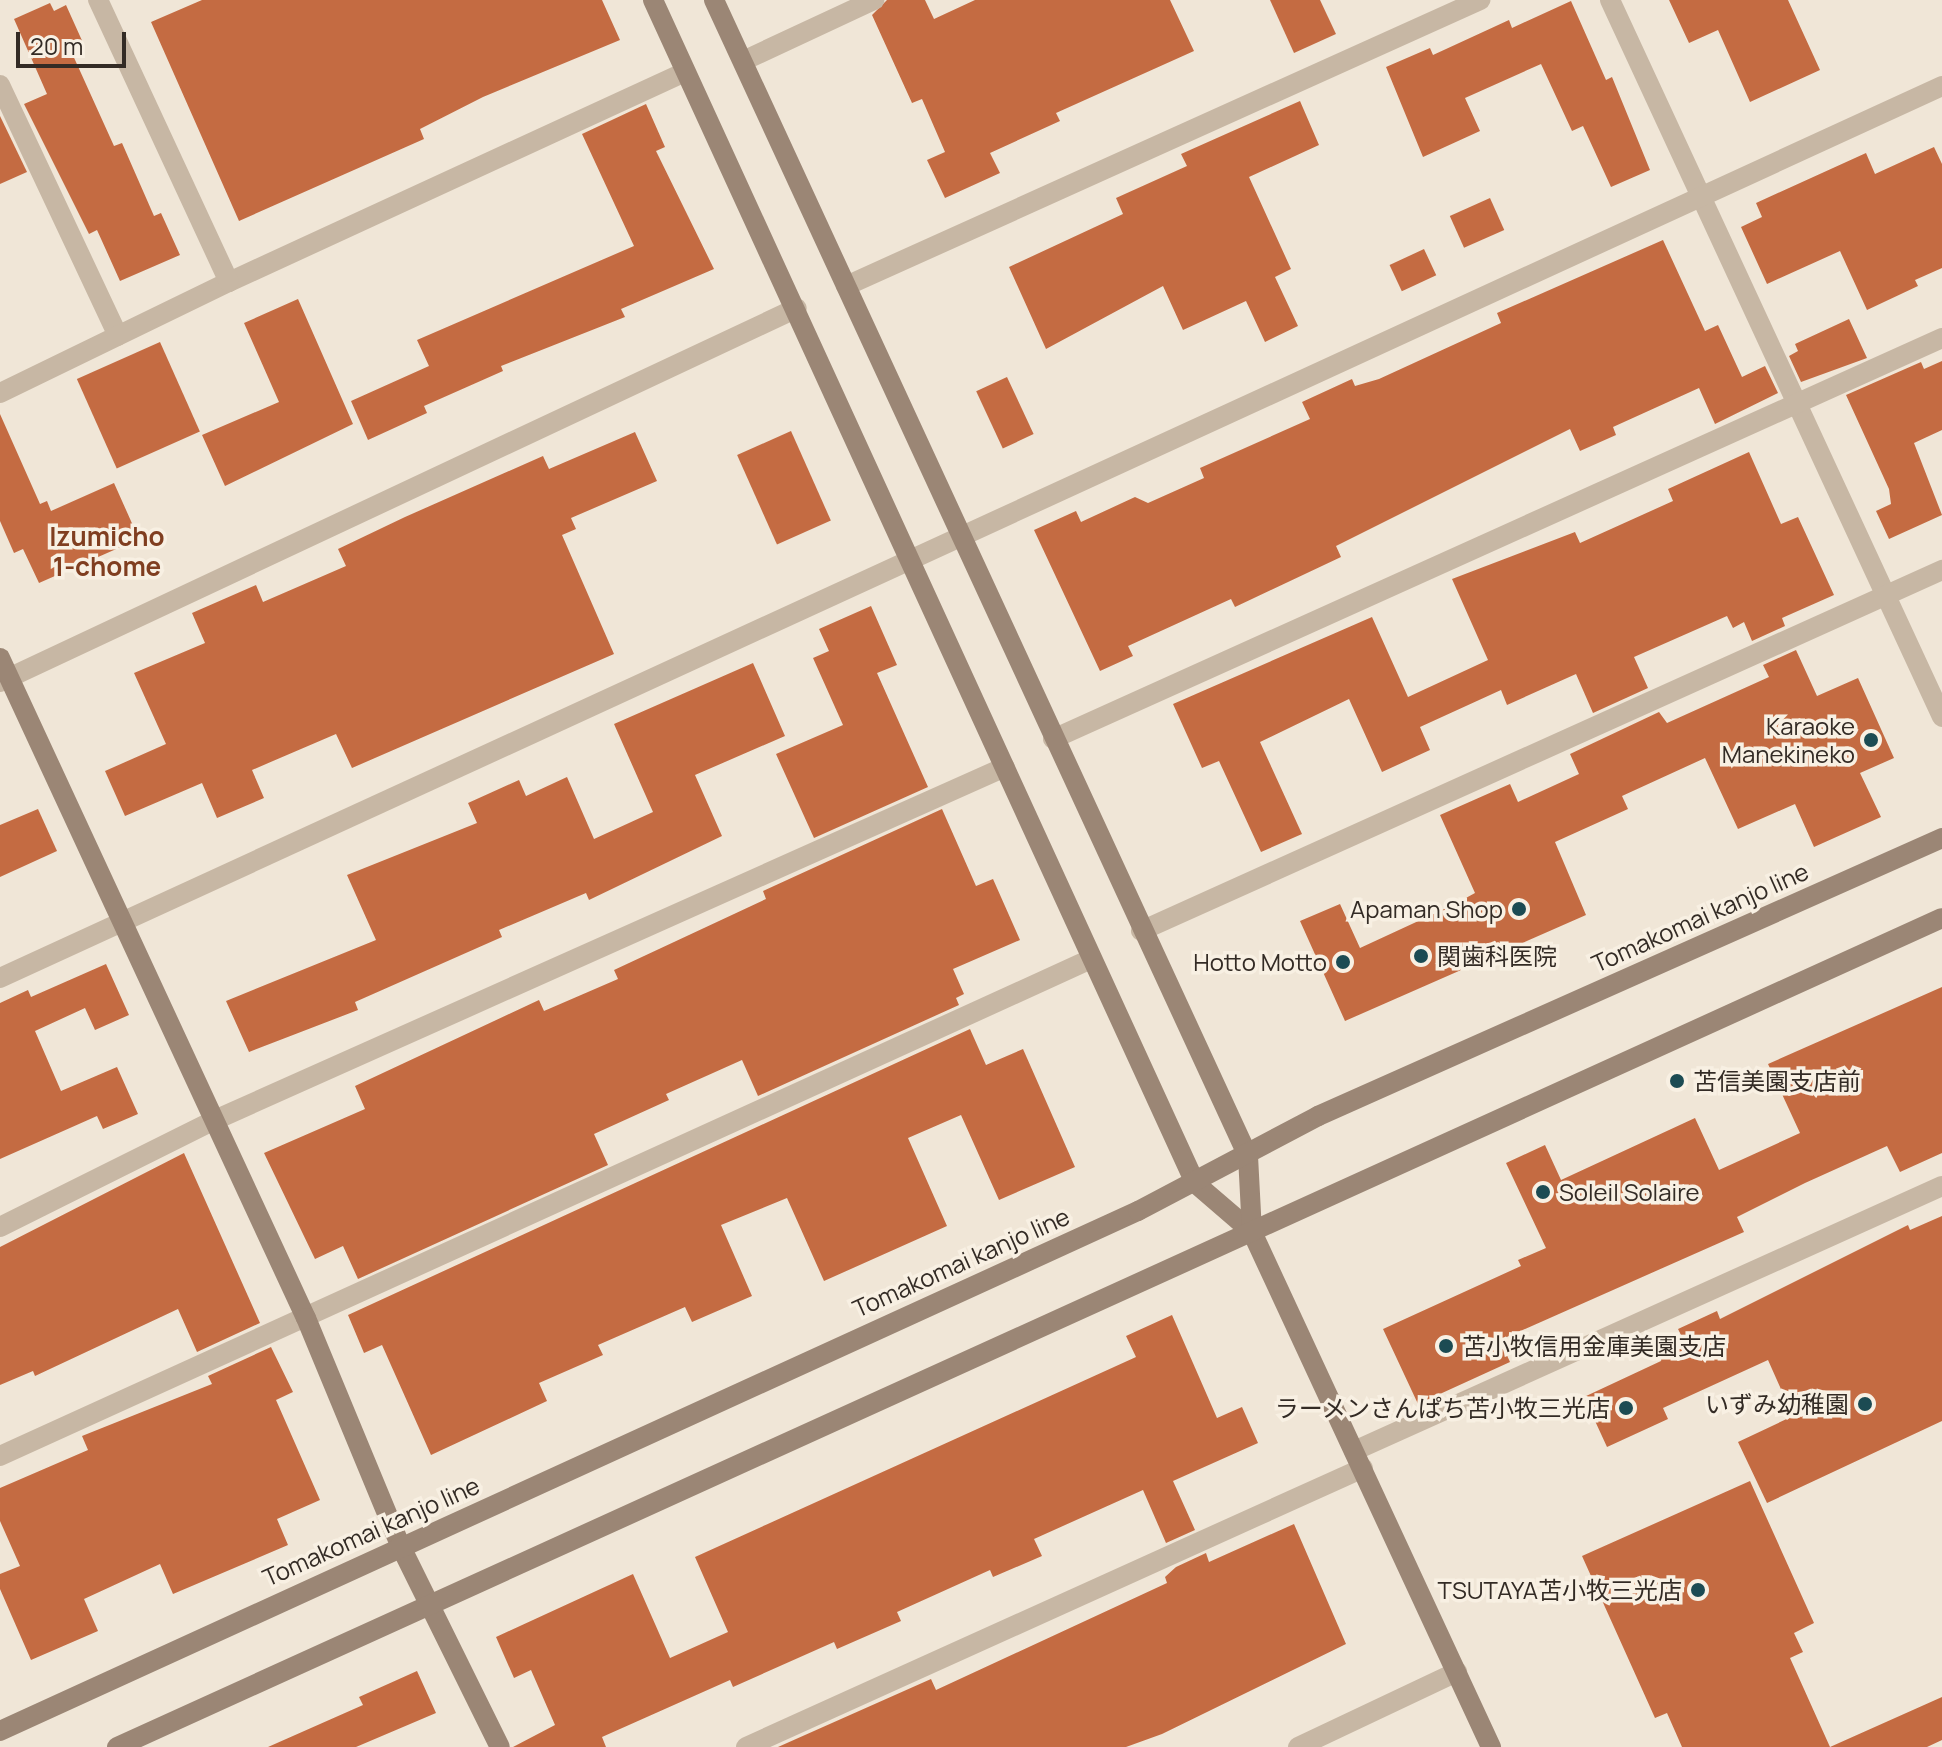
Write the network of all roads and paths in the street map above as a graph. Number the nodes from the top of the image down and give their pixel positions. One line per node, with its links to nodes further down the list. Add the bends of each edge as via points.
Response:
1 (98, 0): 12 (street)
2 (653, 0): 8 (street)
3 (714, 0): 7 (street)
4 (874, 0): 7 (street)
5 (1480, 0): 13 (street)
6 (1610, 0): 11 (street)
7 (743, 61): 13 (street)
8 (685, 72): 12 (street); 14 (street)
9 (0, 85): 15 (street)
10 (1942, 86): 11 (street)
11 (1699, 198): 18 (street); 19 (street)
12 (229, 282): 15 (street)
13 (846, 286): 19 (street)
14 (797, 308): 20 (street); 24 (street)
15 (118, 336): 17 (street)
16 (1942, 338): 18 (street)
17 (0, 393)
18 (1793, 407): 22 (street); 26 (street)
19 (960, 536): 20 (street); 26 (street)
20 (908, 558): 27 (street); 30 (street)
21 (1942, 570): 22 (street)
22 (1882, 598): 25 (street); 31 (street)
23 (0, 658): 24 (street)
24 (4, 680): 30 (street)
25 (1942, 717)
26 (1053, 739): 31 (street)
27 (1005, 767): 32 (street); 34 (street)
28 (1942, 838): 35 (street, Tomakomai kanjo line, via 1318,1116)
29 (1942, 918): 39 (street)
30 (117, 922): 33 (street); 34 (street)
31 (1141, 931): 35 (street)
32 (1091, 959): 36 (street); 40 (street)
33 (0, 978)
34 (215, 1120): 38 (street); 40 (street)
35 (1248, 1156): 36 (street, Tomakomai kanjo line); 39 (street)
36 (1195, 1183): 39 (street); 43 (street, Tomakomai kanjo line)
37 (1942, 1186): 42 (street)
38 (0, 1227)
39 (1252, 1232): 42 (street); 44 (street)
40 (306, 1318): 41 (street); 43 (street)
41 (0, 1456)
42 (1358, 1460): 45 (street); 49 (street)
43 (400, 1545): 44 (street); 46 (street, Tomakomai kanjo line)
44 (431, 1604): 47 (street); 48 (street)
45 (1457, 1672): 50 (street); 51 (street)
46 (0, 1731)
47 (117, 1747)
48 (500, 1747)
49 (746, 1747)
50 (1298, 1747)
51 (1491, 1747)

